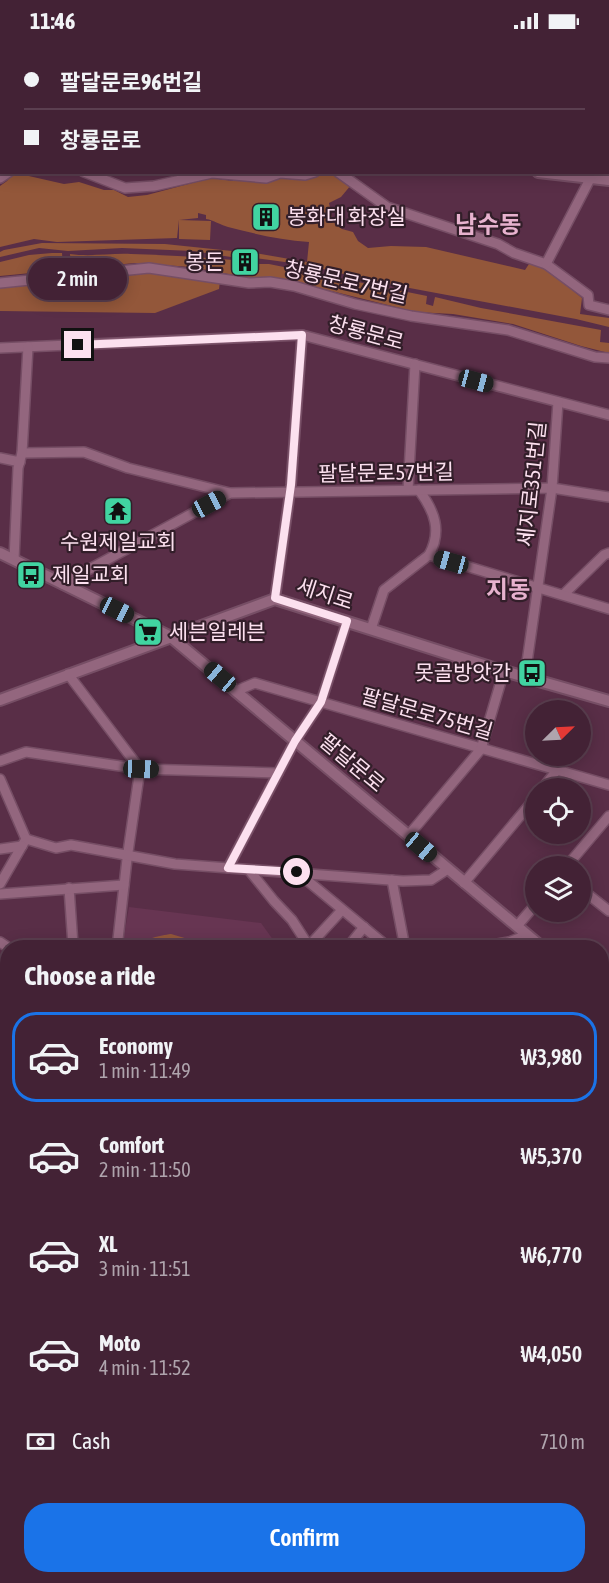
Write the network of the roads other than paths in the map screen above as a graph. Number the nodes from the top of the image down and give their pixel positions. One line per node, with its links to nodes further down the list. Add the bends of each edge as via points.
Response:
1 (89, 174): 2 (street, via 125,188)
2 (208, 174)
3 (223, 174): 4 (street, via 266,178)
4 (277, 174)
5 (292, 174): 6 (street)
6 (308, 174)
7 (341, 174): 11 (street, via 387,207)
8 (553, 174): 9 (street)
9 (590, 179): 10 (street); 11 (street)
10 (609, 180)
11 (546, 264): 13 (street, via 588,295 589,305)
12 (0, 284): 17 (street, 창룡문로7번길, via 149,268 249,283 270,282 411,316 508,330)
13 (609, 310)
14 (302, 335): 15 (street, 창룡문로); 18 (street, 창룡문로); 26 (street)
15 (28, 347): 16 (street, 창룡문로); 22 (street)
16 (0, 348)
17 (609, 358)
18 (415, 364): 19 (street, 창룡문로); 24 (street)
19 (558, 402): 20 (street, 창룡문로); 23 (street, 세지로351번길)
20 (609, 415)
21 (0, 458): 22 (street)
22 (21, 458): 27 (street, via 84,452 128,468); 32 (street)
23 (552, 488): 25 (street, 팔달문로57번길); 28 (street, 팔달문로57번길); 34 (street, 세지로351번길)
24 (408, 490): 25 (street, 팔달문로57번길); 26 (street, 팔달문로57번길)
25 (419, 490): 31 (street, via 436,525 436,544)
26 (290, 492): 27 (street, 팔달문로57번길); 36 (street)
27 (230, 493): 33 (street, 팔달문로57번길)
28 (609, 496)
29 (0, 553): 32 (street, 팔달문로)
30 (609, 553): 35 (street)
31 (429, 555): 34 (street); 39 (street, via 384,590)
32 (14, 560): 33 (street, 팔달문로)
33 (62, 584): 40 (street, 팔달문로)
34 (539, 587): 35 (street); 43 (street, 세지로351번길)
35 (564, 594): 37 (street)
36 (275, 598): 38 (street, 세지로); 40 (street, 세지로)
37 (609, 609)
38 (347, 621): 39 (street, 세지로); 47 (street)
39 (371, 629): 41 (street, 세지로)
40 (171, 637): 42 (street, 세지로); 44 (street, 팔달문로)
41 (504, 671): 43 (street, 세지로); 49 (street)
42 (68, 674): 45 (street, 세지로); 51 (street)
43 (525, 676): 46 (street, 세지로)
44 (236, 691): 47 (street, 팔달문로75번길, via 255,683); 48 (street, 팔달문로)
45 (0, 700)
46 (609, 701)
47 (321, 702): 48 (street); 49 (street, 팔달문로75번길)
48 (295, 741): 53 (street); 59 (street, 팔달문로)
49 (480, 749): 52 (street, 팔달문로75번길); 59 (street)
50 (0, 761): 51 (street, via 26,752)
51 (141, 769): 53 (street); 62 (street)
52 (557, 770): 54 (street); 56 (street, 팔달문로75번길)
53 (278, 773): 64 (street)
54 (551, 778)
55 (0, 779): 60 (street)
56 (609, 785)
57 (525, 810): 70 (street)
58 (609, 816): 63 (street)
59 (408, 836): 66 (street, 팔달문로)
60 (24, 843): 61 (street); 62 (street, via 56,848 71,845); 65 (street)
61 (0, 849)
62 (128, 855): 64 (street); 72 (street)
63 (575, 856)
64 (228, 868): 67 (street)
65 (5, 869): 71 (street)
66 (448, 869): 69 (street, via 431,880); 70 (street, 팔달문로)
67 (249, 870): 68 (street); 84 (street)
68 (297, 872): 69 (street); 76 (street)
69 (392, 880): 88 (street)
70 (464, 883): 79 (street, 팔달문로)
71 (0, 884)
72 (124, 885): 73 (street); 83 (street)
73 (69, 888): 74 (street); 82 (street)
74 (0, 894)
75 (591, 897): 77 (street)
76 (342, 910): 80 (street); 85 (street)
77 (609, 911)
78 (525, 917): 79 (street)
79 (517, 926): 81 (street, 팔달문로)
80 (364, 927): 86 (street); 87 (street)
81 (527, 935): 89 (street); 90 (street, 팔달문로)
82 (73, 940)
83 (118, 940)
84 (305, 940)
85 (315, 940)
86 (353, 940)
87 (379, 940)
88 (403, 940)
89 (514, 940)
90 (533, 940)

